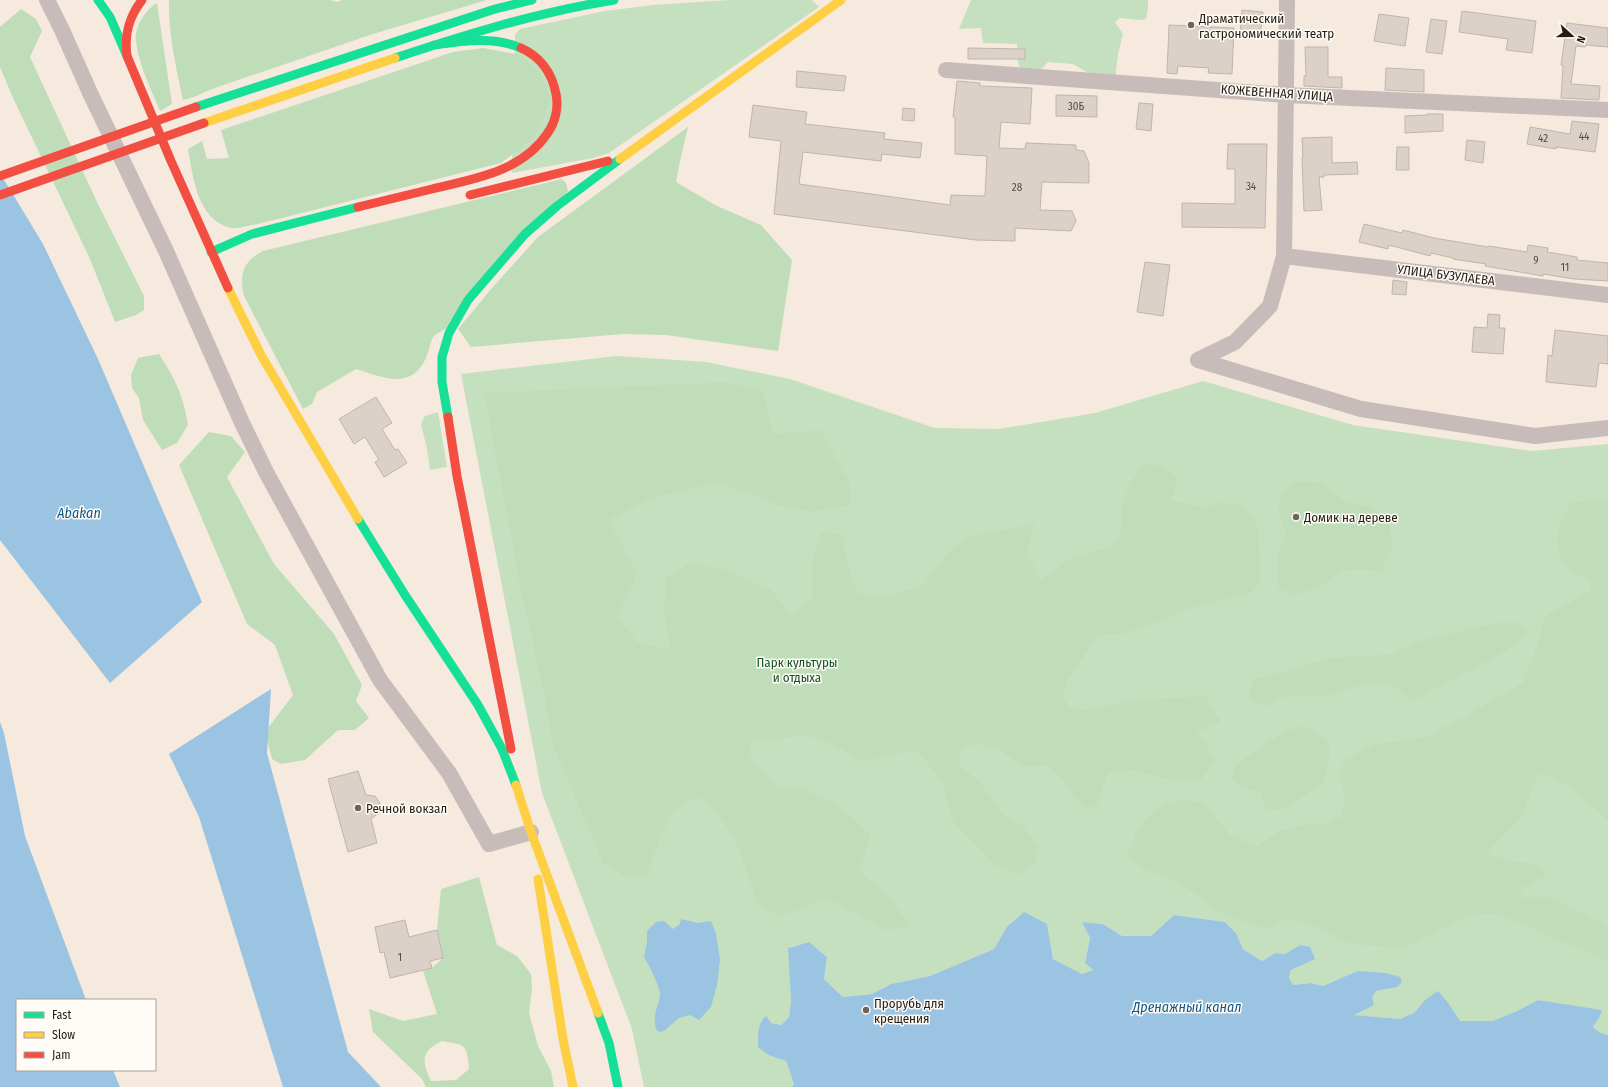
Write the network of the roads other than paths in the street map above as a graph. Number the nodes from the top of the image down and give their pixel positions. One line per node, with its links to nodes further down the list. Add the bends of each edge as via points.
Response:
1 (47, 0): 23 (street, via 166,251 266,472 380,680 449,773 489,844)
2 (98, 0): 9 (main road, via 110,17)
3 (142, 0): 9 (main road, via 128,24 125,40)
4 (532, 0): 14 (main road, bridge, via 495,9 196,107)
5 (614, 0): 8 (main road, via 548,12)
6 (841, 0): 13 (main road)
7 (1287, 0): 11 (street)
8 (434, 45): 15 (main road, bridge); 18 (main road, via 471,40 496,41 528,51 540,60 552,79 558,98 558,108 552,126 532,152 513,166 489,175 252,234)
9 (127, 56): 18 (main road)
10 (946, 70): 11 (street, КОЖЕВЕННАЯ УЛИЦА)
11 (1286, 95): 12 (street, КОЖЕВЕННАЯ УЛИЦА); 19 (street)
12 (1608, 110)
13 (636, 147): 16 (main road, via 621,156 592,166); 22 (main road, via 574,192 513,247 460,312 449,333 442,357 442,382 457,476)
14 (0, 176)
15 (0, 196)
16 (458, 198)
17 (242, 248): 18 (main road)
18 (211, 252): 22 (main road, via 278,386 404,595 491,726)
19 (1284, 256): 20 (street, УЛИЦА БУЗУЛАЕВА); 21 (street, via 1270,306 1235,342 1198,360 1361,409 1535,436)
20 (1608, 295)
21 (1608, 428)
22 (519, 792): 23 (main road)
23 (531, 832): 24 (main road, via 563,1039); 25 (main road, via 609,1044)
24 (573, 1087)
25 (618, 1087)

